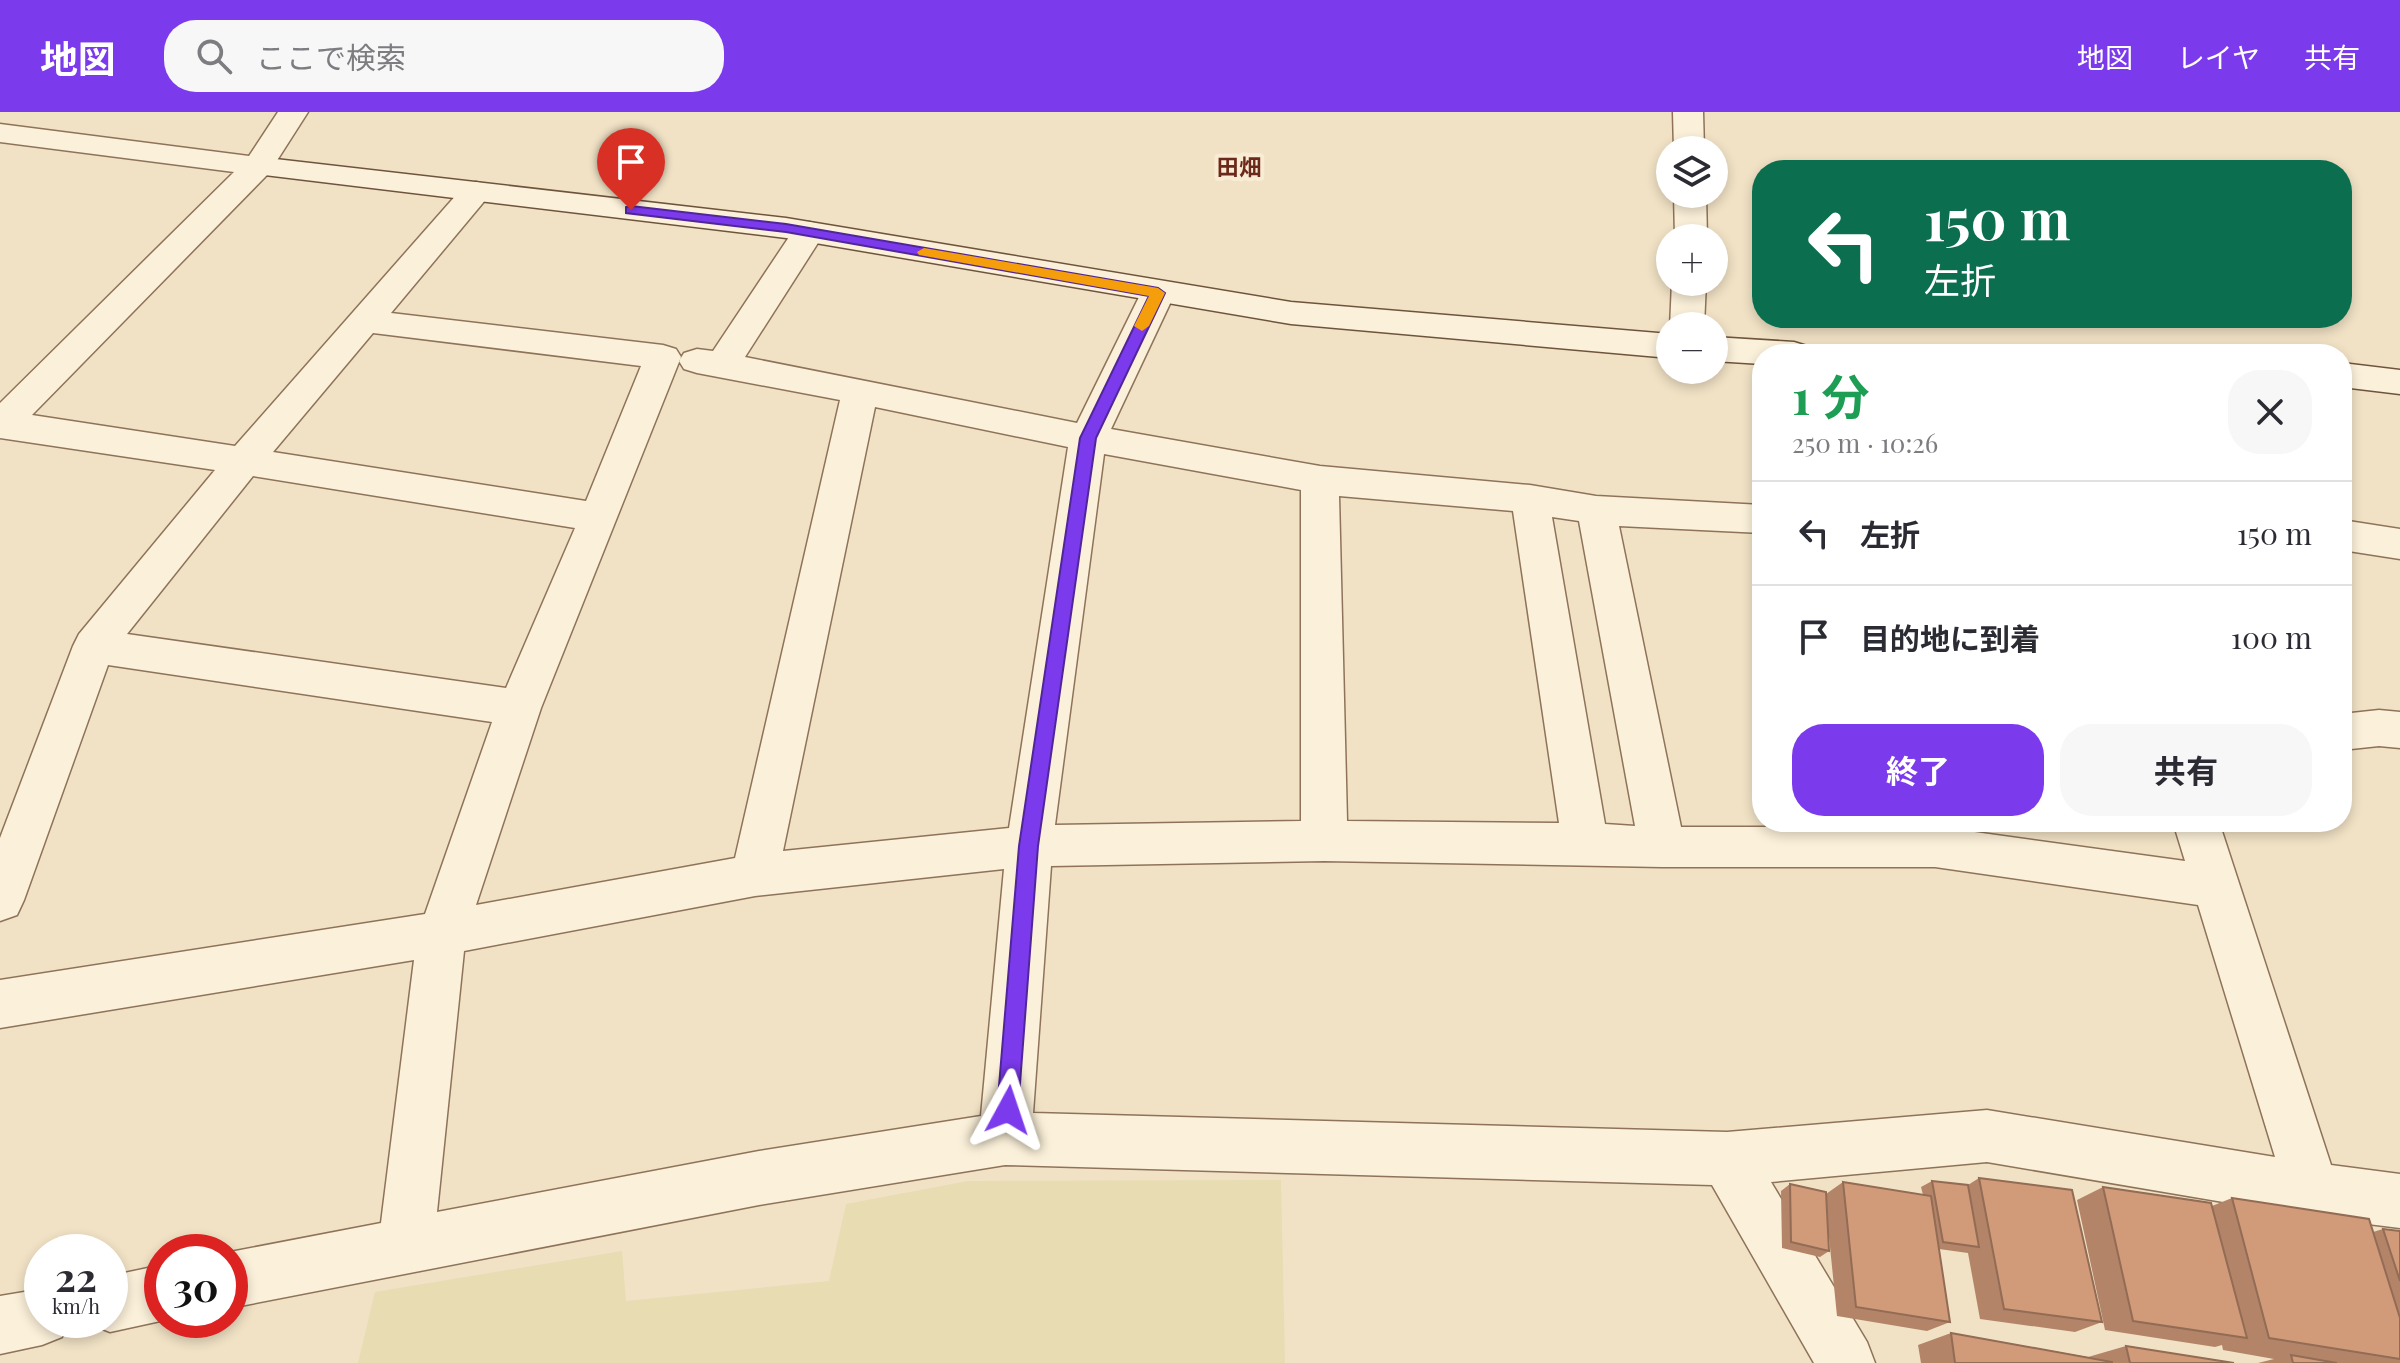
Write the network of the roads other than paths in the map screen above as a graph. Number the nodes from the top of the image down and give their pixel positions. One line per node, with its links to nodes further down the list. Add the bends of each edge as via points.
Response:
1 (293, 112): 5 (street)
2 (1688, 112): 4 (street)
3 (0, 133): 5 (street)
4 (1689, 136)
5 (258, 166): 6 (street); 18 (street)
6 (476, 192): 7 (street); 9 (street)
7 (809, 232): 8 (street); 14 (street)
8 (1158, 293): 10 (street, via 1291,313); 19 (street)
9 (365, 321): 13 (street); 20 (street)
10 (1656, 345)
11 (1728, 350): 12 (street)
12 (1752, 351)
13 (663, 357): 14 (street); 24 (street)
14 (722, 364): 17 (street)
15 (2352, 376): 16 (street)
16 (2400, 382)
17 (860, 392): 19 (street); 38 (street)
18 (1, 424): 20 (street)
19 (1088, 438): 21 (street); 36 (street)
20 (244, 461): 24 (street); 28 (street)
21 (1320, 480): 22 (street); 34 (street)
22 (1530, 499): 23 (street); 35 (street)
23 (1596, 510): 25 (street); 37 (street)
24 (599, 517): 29 (street)
25 (1752, 518)
26 (2352, 537): 27 (street)
27 (2400, 544)
28 (94, 646): 29 (street); 40 (street)
29 (519, 708): 41 (street)
30 (2400, 730): 31 (street)
31 (2352, 731)
32 (2199, 832): 39 (street)
33 (1931, 834): 37 (street); 39 (street)
34 (1324, 841): 35 (street); 36 (street)
35 (1585, 844): 37 (street)
36 (1029, 846): 38 (street); 43 (street)
37 (1662, 847)
38 (755, 875): 41 (street)
39 (2216, 886): 45 (street)
40 (0, 900)
41 (442, 933): 42 (street); 47 (street)
42 (0, 1004)
43 (1005, 1139): 44 (street); 47 (street, via 759,1178)
44 (1727, 1159): 45 (street, via 1987,1136); 51 (street)
45 (2312, 1190): 46 (street)
46 (2400, 1201)
47 (406, 1246): 48 (street)
48 (248, 1277)
49 (24, 1320): 50 (street)
50 (0, 1325)
51 (1846, 1363)

